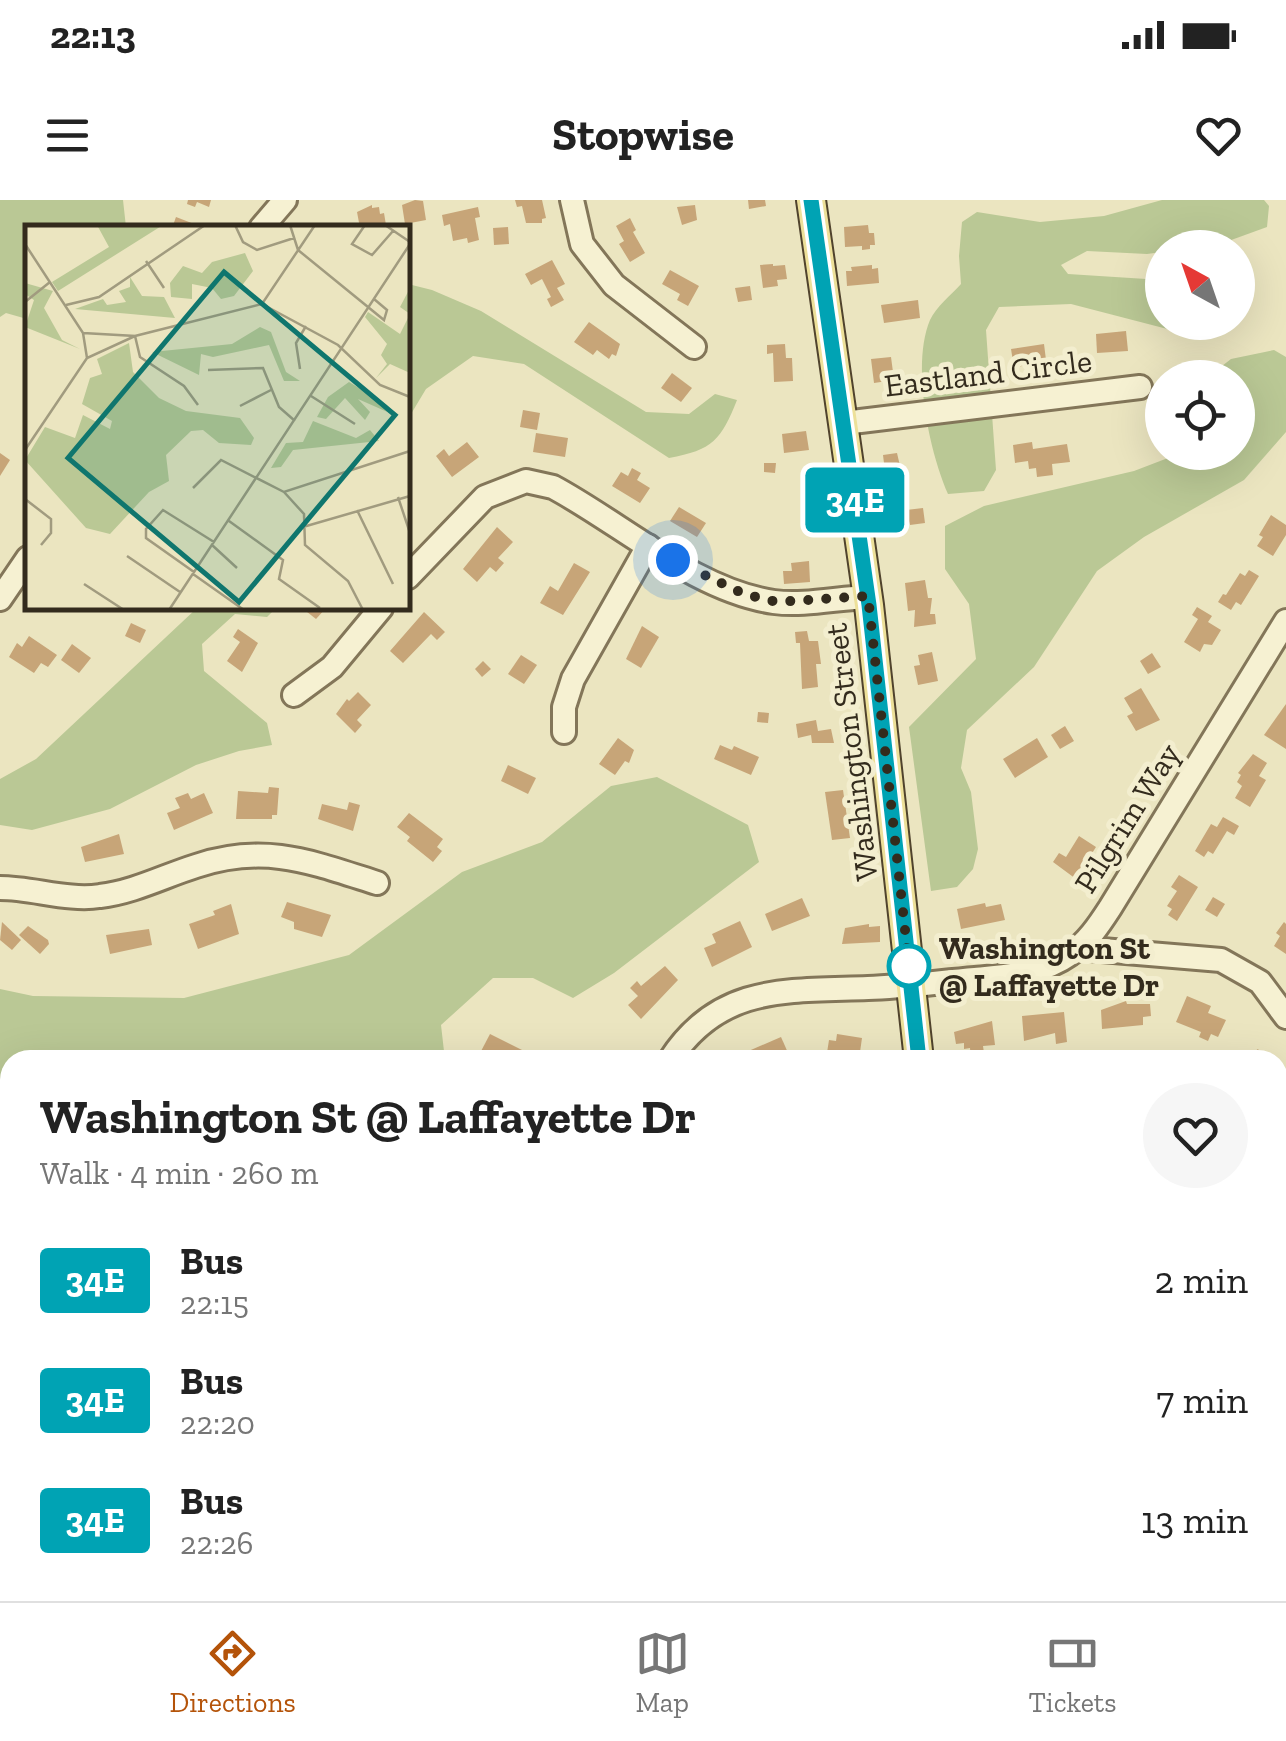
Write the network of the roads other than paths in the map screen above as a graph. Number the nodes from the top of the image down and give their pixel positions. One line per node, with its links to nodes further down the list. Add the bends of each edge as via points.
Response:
1 (285, 200): 4 (street)
2 (572, 200): 5 (street, via 582,244 614,285)
3 (811, 200): 7 (main road, Washington Street)
4 (264, 225)
5 (694, 346)
6 (1140, 388): 7 (street, Eastland Circle)
7 (844, 423): 11 (main road, Washington Street)
8 (648, 546): 10 (street, via 571,496 526,481 484,496); 11 (street, via 744,594 777,602); 16 (street, via 573,679)
9 (25, 562): 12 (street)
10 (410, 575)
11 (868, 596): 20 (main road, Washington Street)
12 (0, 599)
13 (379, 610): 15 (street, via 332,666)
14 (1286, 621): 19 (street, Pilgrim Way, via 1110,908)
15 (294, 695)
16 (564, 732)
17 (377, 883): 18 (street, via 296,857 246,854 95,897)
18 (0, 888)
19 (1078, 948): 20 (street, Pilgrim Way, via 1015,975); 21 (street, via 1221,960 1260,982)
20 (911, 985): 22 (street, Pilgrim Way, via 808,988 746,998 701,1023); 23 (main road, Washington Street)
21 (1286, 1017)
22 (678, 1050)
23 (918, 1050)

